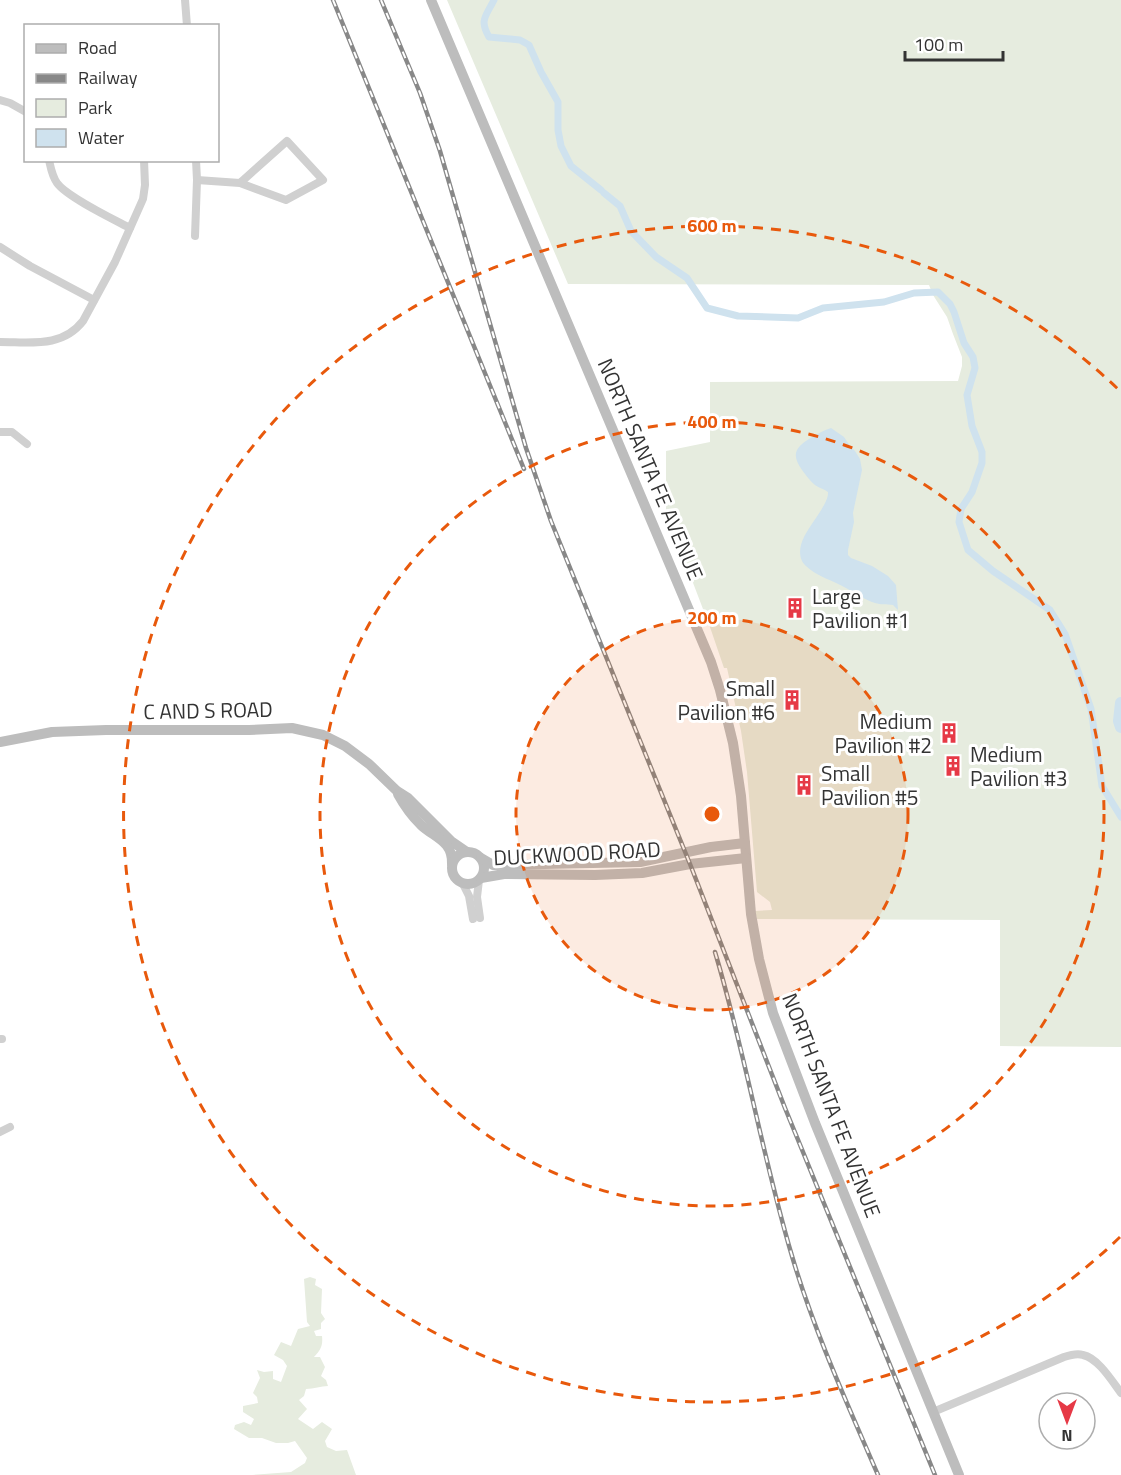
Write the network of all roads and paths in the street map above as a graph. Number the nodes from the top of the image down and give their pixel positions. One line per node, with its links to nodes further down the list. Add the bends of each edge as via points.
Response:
1 (185, 0): 3 (street)
2 (431, 0): 20 (main road, NORTH SANTA FE AVENUE, via 711,662 733,743)
3 (187, 24)
4 (0, 100): 5 (street)
5 (24, 111)
6 (49, 162): 11 (street, via 57,184 65,191)
7 (144, 162): 11 (street, via 145,185)
8 (196, 162): 9 (street)
9 (197, 180): 10 (street); 12 (street)
10 (240, 183): 10 (street, via 287,141 323,180 286,200)
11 (130, 228): 14 (street)
12 (195, 236)
13 (0, 247): 14 (street)
14 (94, 300): 15 (street, via 78,328 61,339)
15 (0, 342)
16 (0, 432): 17 (street, via 12,432)
17 (27, 444)
18 (0, 742): 19 (main road, C AND S ROAD, via 52,732 292,728 323,735 345,746)
19 (397, 791): 21 (main road, C AND S ROAD); 24 (main road, C AND S ROAD, via 420,823 447,845)
20 (745, 843): 22 (main road, DUCKWOOD ROAD, via 640,862 493,865); 23 (main road, NORTH SANTA FE AVENUE)
21 (467, 852): 22 (main road); 24 (main road, via 457,856)
22 (481, 858): 25 (main road, via 484,868)
23 (746, 858): 25 (main road, DUCKWOOD ROAD, via 642,873 504,874); 30 (main road, NORTH SANTA FE AVENUE, via 751,914 773,1013)
24 (452, 865): 26 (main road, via 453,876)
25 (480, 879): 26 (main road); 26 (street, via 476,918)
26 (463, 884)
27 (10, 1127): 28 (street)
28 (0, 1132)
29 (1121, 1393): 30 (street, via 1094,1360 1078,1354)
30 (933, 1412): 31 (main road, NORTH SANTA FE AVENUE)
31 (959, 1475)

